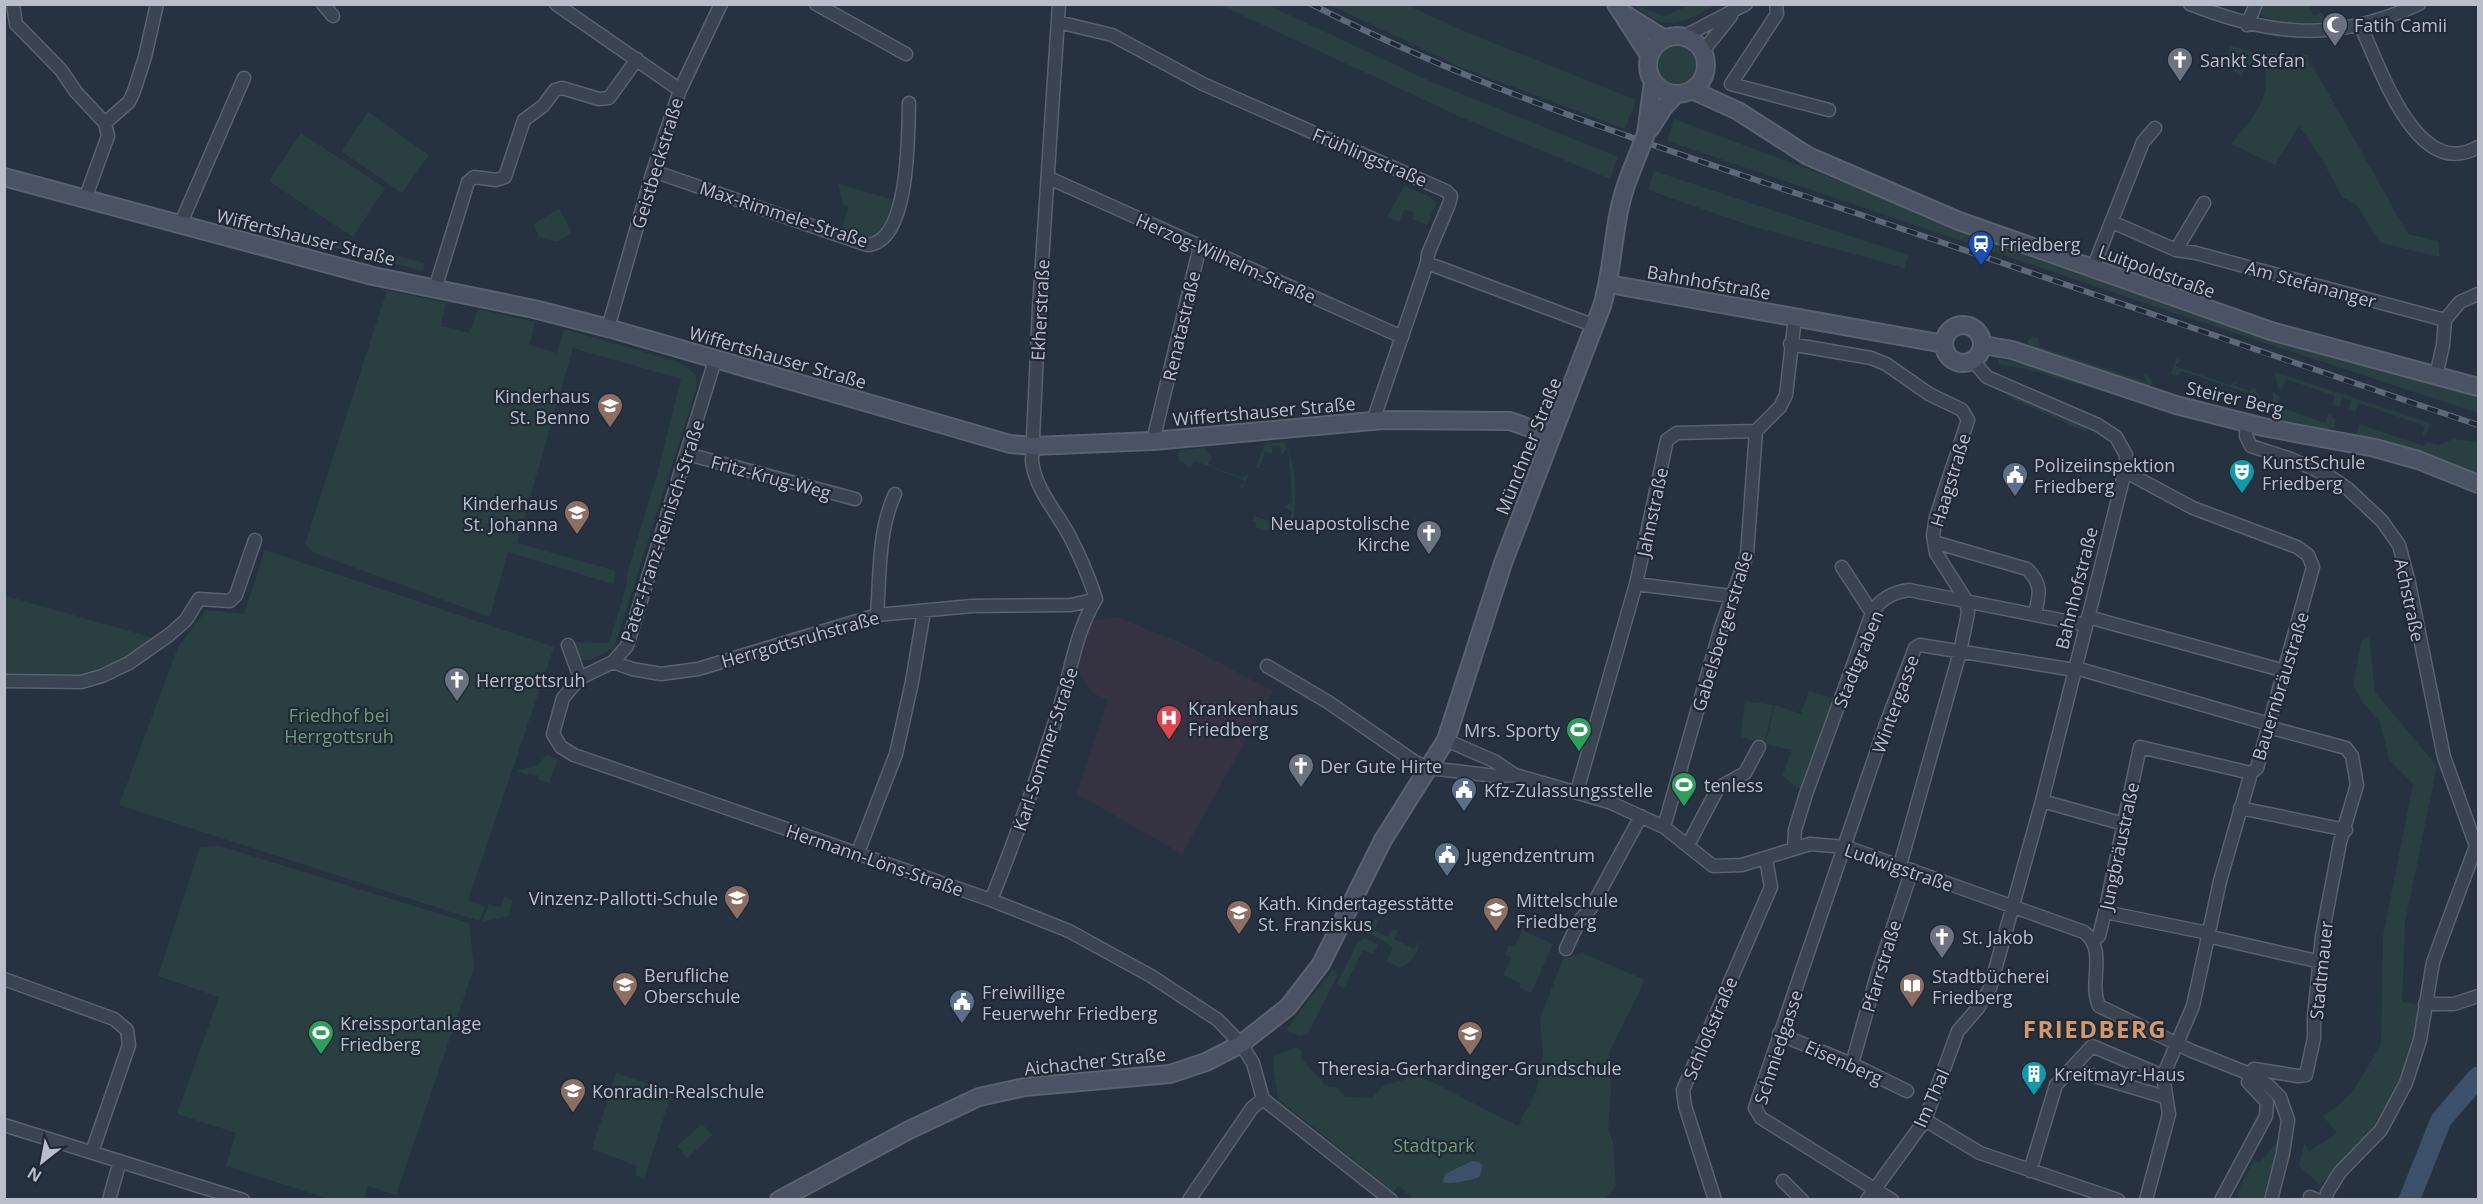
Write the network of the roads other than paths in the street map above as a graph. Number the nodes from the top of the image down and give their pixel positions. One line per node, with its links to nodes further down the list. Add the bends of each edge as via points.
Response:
1 (13, 4): 33 (street, via 16,24)
2 (323, 4): 14 (street)
3 (556, 4): 23 (street)
4 (721, 4): 27 (street, Geistbeckstraße)
5 (816, 4): 21 (street)
6 (1059, 4): 15 (street, Ekherstraße)
7 (1776, 4): 30 (street, via 1777,14 1731,84)
8 (2190, 4): 16 (street)
9 (2256, 4): 16 (street)
10 (2419, 4): 17 (street)
11 (155, 5): 33 (street, via 134,91 129,102)
12 (1741, 7): 18 (street); 20 (street)
13 (1619, 9): 19 (street); 22 (street)
14 (333, 16)
15 (1058, 22): 38 (street, Ekherstraße); 45 (street, Frühlingstraße, via 1112,35 1203,84 1446,191 1451,196 1449,204)
16 (2247, 25): 17 (street, via 2286,30)
17 (2361, 27): 35 (street, via 2397,102 2427,143 2446,154 2460,155)
18 (1685, 36): 19 (street); 20 (street)
19 (1663, 38): 22 (street)
20 (1703, 51): 24 (street)
21 (906, 54)
22 (1649, 55): 26 (street, via 1647,68)
23 (637, 59): 27 (street); 48 (street, via 609,98 599,99 562,88 555,90 543,106 524,120 505,177 474,177 468,182)
24 (1706, 71): 28 (street, via 1701,82); 31 (street, Luitpoldstraße, via 1714,86)
25 (244, 78): 42 (street)
26 (1653, 82): 28 (street, via 1664,91); 32 (street, Münchner Straße)
27 (680, 90): 36 (street, Geistbeckstraße)
28 (1684, 92): 31 (street, Luitpoldstraße); 32 (street, Münchner Straße)
29 (909, 103): 36 (street, Max-Rimmele-Straße, via 900,199 887,236 875,245)
30 (1829, 110)
31 (1738, 111): 46 (street, Luitpoldstraße, via 1808,156 1850,175 1959,221)
32 (1653, 115): 47 (street, Münchner Straße, bridge, via 1616,215)
33 (105, 123): 39 (street, via 108,136)
34 (2155, 128): 41 (street, via 2143,142)
35 (2478, 147)
36 (653, 171): 53 (street, Geistbeckstraße)
37 (4, 177): 39 (street, Wiffertshauser Straße)
38 (1049, 178): 43 (street, Herzog-Wilhelm-Straße); 67 (street, Ekherstraße)
39 (85, 199): 42 (street, Wiffertshauser Straße)
40 (2204, 203): 44 (street)
41 (2112, 222): 44 (street, Am Stefananger); 46 (street)
42 (180, 225): 48 (street, Wiffertshauser Straße)
43 (1200, 246): 54 (street, Herzog-Wilhelm-Straße); 66 (street, Renatastraße)
44 (2176, 250): 51 (street, Am Stefananger)
45 (1427, 262): 52 (street); 54 (street)
46 (2093, 268): 60 (street, Luitpoldstraße, via 2271,331)
47 (1609, 284): 50 (street, Bahnhofstraße); 52 (street, Münchner Straße)
48 (435, 289): 53 (street, Wiffertshauser Straße)
49 (2478, 294): 51 (street, via 2460,302)
50 (1795, 317): 55 (street); 56 (street, Bahnhofstraße)
51 (2445, 320): 60 (street)
52 (1595, 326): 65 (street, Münchner Straße)
53 (608, 328): 58 (street, Wiffertshauser Straße)
54 (1402, 337): 62 (street)
55 (1790, 344): 64 (street, via 1786,395 1780,407); 74 (street, Haagstraße, via 1871,358 1967,414 1965,434 1936,517)
56 (1944, 344): 57 (street, via 1951,329 1963,325 1978,331); 59 (street, via 1954,361)
57 (1983, 345): 59 (street); 63 (street, Steirer Berg, via 2012,350 2176,405)
58 (715, 360): 67 (street, Wiffertshauser Straße, via 1010,444); 68 (street, Pater-Franz-Reinisch-Straße)
59 (1973, 361): 69 (street, Bahnhofstraße, via 1987,377 2098,425 2116,437 2126,455)
60 (2436, 376): 61 (street, Luitpoldstraße)
61 (2478, 387)
62 (1373, 421): 65 (street, Wiffertshauser Straße, via 1510,421); 66 (street, Wiffertshauser Straße)
63 (2247, 423): 70 (street, Steirer Berg, via 2376,448); 110 (street, Achstraße, via 2246,436 2251,446 2329,476 2382,521 2398,545 2444,757 2475,837)
64 (1756, 431): 76 (street, Jahnstraße, via 1677,433 1667,440); 77 (street, Gabelsbergerstraße, via 1747,555)
65 (1552, 436): 94 (street, Münchner Straße, via 1503,562)
66 (1153, 441): 67 (street, Wiffertshauser Straße)
67 (1034, 446): 78 (street, Ekherstraße, via 1033,475 1068,532)
68 (687, 454): 72 (street, Fritz-Krug-Weg); 87 (street, Pater-Franz-Reinisch-Straße, via 627,646)
69 (2126, 472): 84 (street, Bahnhofstraße); 90 (street, Bauernbräustraße, via 2193,508 2308,555 2313,575)
70 (2478, 484)
71 (895, 494): 83 (street, via 884,534)
72 (855, 499)
73 (255, 540): 92 (street, via 236,595 230,601 199,599 186,620 129,663 81,682)
74 (1934, 542): 79 (street, Haagstraße, via 1941,563); 82 (street, via 2027,569 2040,589)
75 (1842, 567): 81 (street)
76 (1636, 584): 77 (street); 99 (street, Jahnstraße)
77 (1731, 596): 104 (street, Gabelsbergerstraße)
78 (1096, 599): 80 (street, Herrgottsruhstraße, via 1071,604); 115 (street, Karl-Sommer-Straße, via 1083,620 1035,787)
79 (1966, 600): 81 (street, Stadtgraben, via 1909,590 1886,599); 82 (street, Stadtgraben); 86 (street, via 1969,608)
80 (924, 611): 83 (street, Herrgottsruhstraße); 109 (street, via 896,754)
81 (1872, 613): 108 (street, Stadtgraben, via 1806,794 1795,830)
82 (2036, 613): 84 (street, Stadtgraben)
83 (877, 615): 87 (street, Herrgottsruhstraße, via 698,669 661,674)
84 (2087, 621): 89 (street, Bahnhofstraße); 90 (street, Stadtgraben)
85 (568, 645): 91 (street)
86 (1960, 652): 89 (street, Wintergasse); 107 (street, Wintergasse, via 1920,645 1915,648); 112 (street)
87 (613, 662): 91 (street, Pater-Franz-Reinisch-Straße)
88 (1267, 666): 96 (street)
89 (2076, 669): 93 (street, Stadtmauer); 100 (street, Bahnhofstraße)
90 (2285, 671): 93 (street, Bauernbräustraße)
91 (580, 678): 109 (street, Hermann-Löns-Straße, via 563,698 553,734 561,747 575,756)
92 (4, 681)
93 (2268, 725): 97 (street, Bauernbräustraße, via 2257,768); 105 (street, Stadtmauer, via 2346,748 2352,756 2357,785)
94 (1446, 740): 96 (street, Münchner Straße); 98 (street, Ludwigstraße, via 1494,760)
95 (1759, 747): 106 (street, via 1744,773 1718,788)
96 (1430, 768): 98 (street, Ludwigstraße); 128 (street, Aichacher Straße, via 1383,840 1321,964 1288,1007)
97 (2251, 773): 101 (street, Bauernbräustraße); 103 (street, Jungbräustraße, via 2140,747)
98 (1515, 775): 99 (street, Ludwigstraße)
99 (1577, 792): 102 (street, Ludwigstraße)
100 (2042, 801): 103 (street); 116 (street, Bahnhofstraße)
101 (2240, 808): 105 (street); 118 (street, Bauernbräustraße)
102 (1641, 816): 104 (street, Ludwigstraße); 120 (street)
103 (2124, 824): 117 (street, Jungbräustraße)
104 (1664, 827): 106 (street, Ludwigstraße)
105 (2346, 830): 121 (street, Stadtmauer, via 2340,842 2322,936)
106 (1688, 845): 111 (street, Ludwigstraße, via 1713,866 1725,868)
107 (1846, 847): 108 (street, Ludwigstraße, via 1810,844); 112 (street, Ludwigstraße); 126 (street, Schmiedgasse)
108 (1794, 849): 111 (street, Ludwigstraße)
109 (857, 855): 115 (street, Hermann-Löns-Straße)
110 (2477, 855): 113 (street, Achstraße)
111 (1766, 859): 148 (street, Schloßstraße, via 1770,887 1683,1090)
112 (1906, 867): 116 (street, Ludwigstraße); 129 (street, Pfarrstraße)
113 (2465, 882): 114 (street); 124 (street, Achstraße, via 2439,942)
114 (2478, 882)
115 (991, 900): 128 (street, Hermann-Löns-Straße, via 1069,931 1135,967 1218,1020)
116 (2012, 908): 119 (street, Ludwigstraße, via 2084,932); 125 (street, Bahnhofstraße, via 1990,988)
117 (2105, 912): 118 (street); 119 (street, Jungbräustraße)
118 (2208, 935): 121 (street); 127 (street, Bauernbräustraße, via 2193,1006)
119 (2094, 941): 127 (street, via 2095,996 2099,1006)
120 (1566, 949)
121 (2321, 962): 131 (street, Stadtmauer, via 2314,1038 2306,1075 2254,1069)
122 (4, 979): 138 (street, via 114,1019 128,1030 129,1045)
123 (2478, 996): 124 (street, via 2454,1004)
124 (2425, 1004): 156 (street, Achstraße, via 2420,1040 2397,1102 2381,1130 2340,1173)
125 (1958, 1031): 136 (street, Im Thal)
126 (1779, 1034): 129 (street, Eisenberg); 142 (street, Schmiedgasse, via 1755,1108 1761,1118)
127 (2176, 1043): 131 (street); 132 (street, Bauernbräustraße)
128 (1241, 1044): 135 (street, Hermann-Löns-Straße, via 1256,1069); 146 (street, Aichacher Straße, via 1170,1074 1025,1087 979,1096)
129 (1852, 1064): 133 (street, Eisenberg)
130 (2071, 1069): 132 (street, via 2092,1046); 134 (street); 140 (street, via 2056,1085)
131 (2250, 1074): 154 (street, via 2248,1082 2267,1102 2266,1116); 155 (street, via 2268,1084 2280,1097 2288,1120)
132 (2163, 1076): 134 (street)
133 (1907, 1091)
134 (2165, 1097): 153 (street, via 2169,1114)
135 (1263, 1099): 143 (street, via 1252,1108); 147 (street)
136 (1925, 1120): 140 (street, via 1980,1153); 142 (street, Im Thal)
137 (4, 1125): 138 (street)
138 (92, 1152): 139 (street)
139 (120, 1161): 144 (street); 145 (street)
140 (2030, 1171): 152 (street)
141 (1783, 1181): 149 (street)
142 (1875, 1189): 150 (street, Im Thal); 151 (street)
143 (1190, 1199)
144 (109, 1200)
145 (243, 1200)
146 (779, 1200)
147 (1391, 1200)
148 (1715, 1200)
149 (1802, 1200)
150 (1867, 1200)
151 (1892, 1200)
152 (2118, 1200)
153 (2146, 1200)
154 (2221, 1200)
155 (2271, 1200)
156 (2326, 1200)

